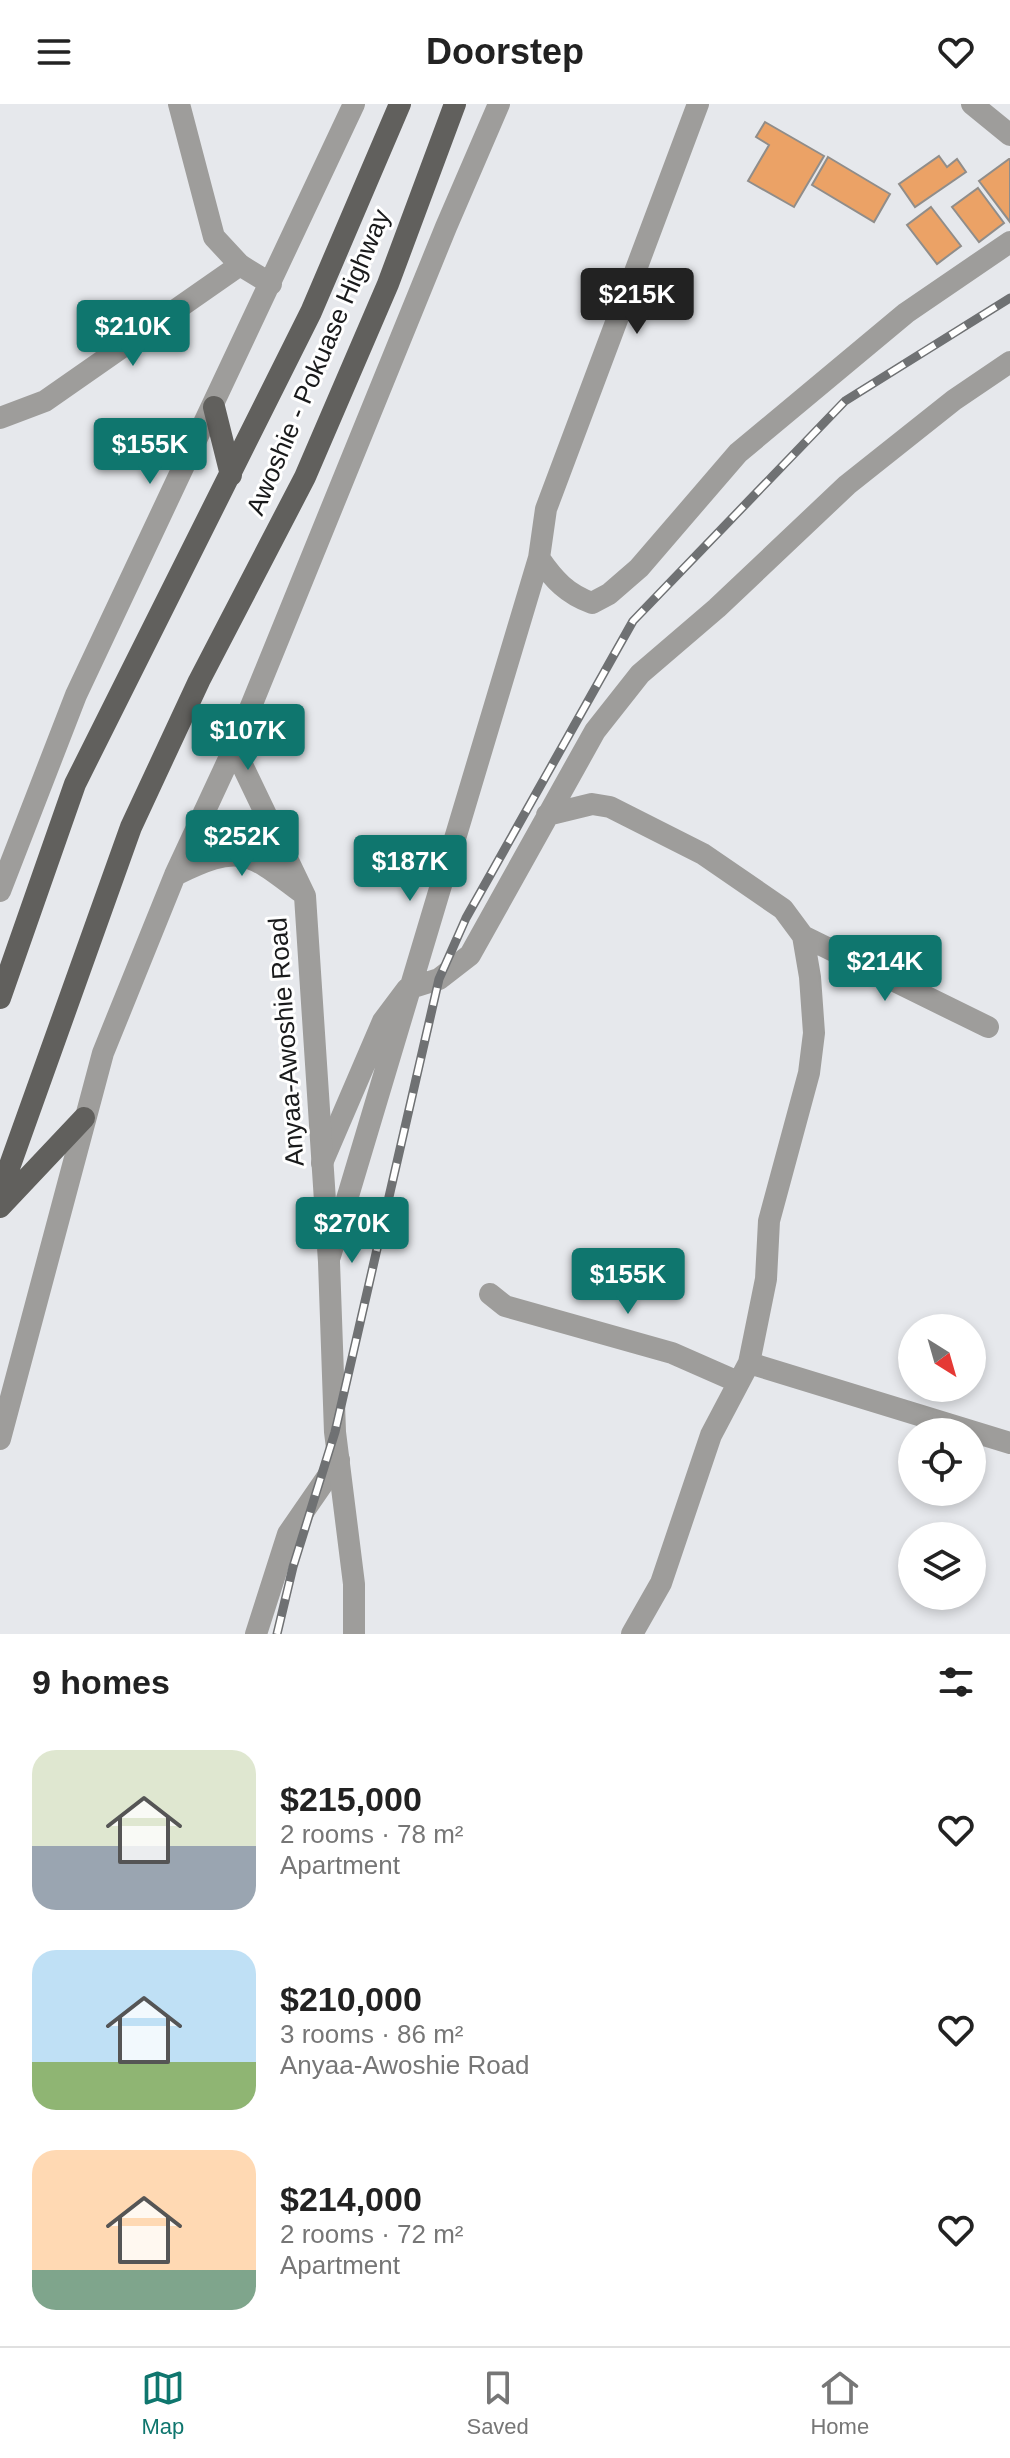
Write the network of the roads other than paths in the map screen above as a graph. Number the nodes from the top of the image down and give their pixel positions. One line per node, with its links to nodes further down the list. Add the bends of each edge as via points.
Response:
1 (179, 104): 10 (street, via 214,237)
2 (354, 104): 11 (street)
3 (400, 104): 15 (main road, Awoshie - Pokuase Highway, via 311,312)
4 (455, 104): 28 (main road, Awoshie - Pokuase Highway, via 388,284 305,477 199,681 131,827)
5 (499, 104): 17 (street)
6 (698, 104): 16 (street, via 546,509)
7 (972, 104): 8 (street)
8 (1010, 135)
9 (1010, 242): 16 (street, via 906,313 738,453 639,568 609,594 592,603 573,596)
10 (240, 265): 11 (street); 14 (street, via 45,401)
11 (271, 284): 13 (street)
12 (1010, 362): 18 (street, via 847,485 640,674 595,731)
13 (214, 407): 15 (main road); 20 (street, via 76,695)
14 (0, 418)
15 (231, 475): 24 (main road, via 75,784)
16 (539, 558): 23 (street)
17 (234, 748): 19 (street); 21 (street, Anyaa-Awoshie Road)
18 (547, 815): 22 (street, via 592,804 623,814 703,854 765,896 783,909); 23 (street, via 470,955 439,979)
19 (175, 875): 21 (street, via 215,856 247,855); 26 (street, via 103,1053)
20 (0, 891)
21 (305, 896): 27 (street, Anyaa-Awoshie Road)
22 (803, 936): 25 (street); 32 (street, via 812,998 809,1073 769,1221 763,1301)
23 (407, 989): 27 (street, via 383,1021); 30 (street)
24 (0, 998)
25 (988, 1027)
26 (84, 1118): 29 (main road); 33 (street)
27 (322, 1163): 30 (street, Anyaa-Awoshie Road)
28 (0, 1193)
29 (0, 1207)
30 (329, 1262): 35 (street, Anyaa-Awoshie Road)
31 (490, 1294): 32 (street, via 505,1306)
32 (743, 1372): 34 (street); 38 (street, via 711,1435 661,1583)
33 (0, 1439)
34 (1010, 1443)
35 (339, 1460): 36 (street, via 288,1534); 37 (street, Anyaa-Awoshie Road, via 354,1584)
36 (256, 1634)
37 (354, 1634)
38 (632, 1634)

